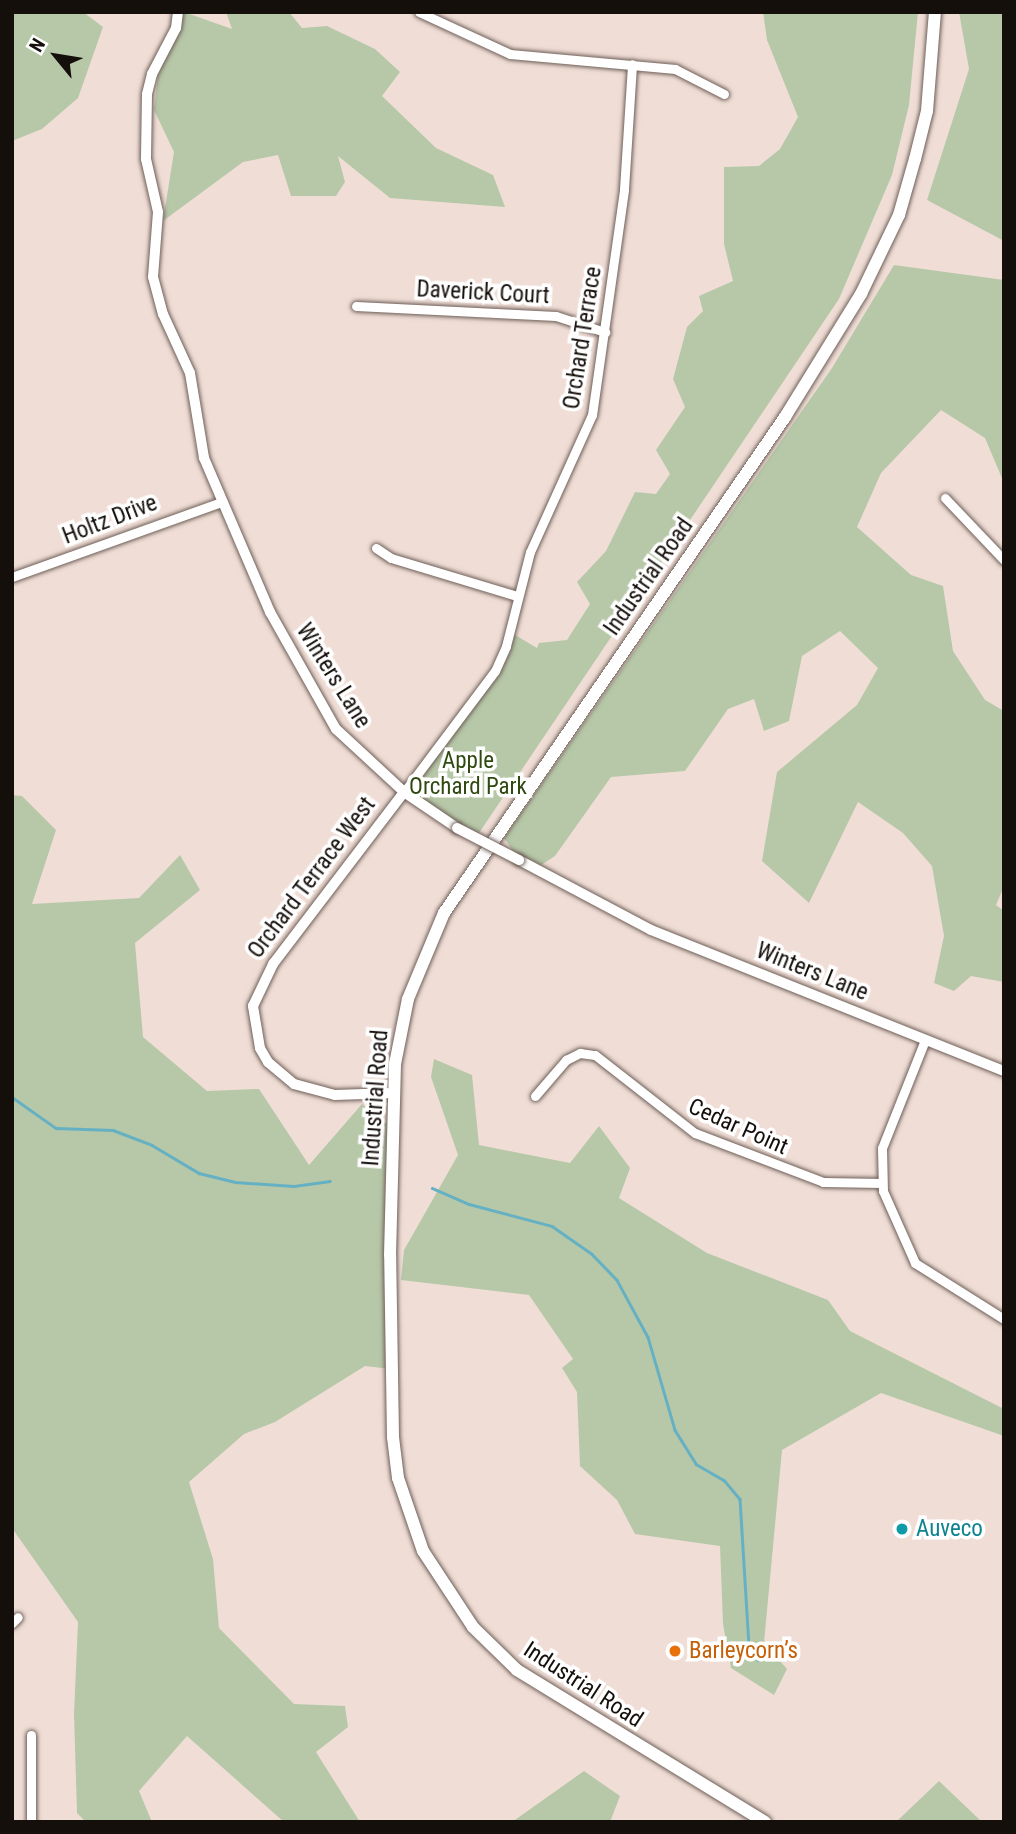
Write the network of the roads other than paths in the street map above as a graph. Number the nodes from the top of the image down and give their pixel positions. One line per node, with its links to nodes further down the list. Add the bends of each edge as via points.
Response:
1 (178, 12): 9 (street, Winters Lane, via 176,28 152,74 144,110 146,159 158,212 153,277 163,314 190,373 204,458)
2 (419, 12): 4 (street, via 495,49 523,57)
3 (935, 12): 17 (main road, Industrial Road, via 927,111 915,159 899,215 862,294 785,417 444,914 408,999)
4 (632, 64): 5 (street, via 681,71); 7 (street, Orchard Terrace, via 624,189)
5 (724, 94)
6 (356, 306): 7 (street, Daverick Court, via 556,316)
7 (605, 332): 13 (street, Orchard Terrace, via 592,415 530,552)
8 (945, 498): 11 (street)
9 (222, 502): 12 (street, Holtz Drive); 14 (street, Winters Lane, via 270,612 320,704 347,742)
10 (376, 548): 13 (street, via 391,558)
11 (1004, 560)
12 (12, 577)
13 (517, 596): 14 (street, Orchard Terrace, via 506,646 495,671)
14 (404, 792): 15 (street, Winters Lane, bridge, via 457,828 651,930); 17 (street, Orchard Terrace West, via 272,964 253,1006 260,1048 268,1062 294,1084 335,1095)
15 (925, 1040): 16 (street, Winters Lane); 19 (street, via 882,1149)
16 (1004, 1070)
17 (393, 1093): 23 (main road, Industrial Road, via 393,1437 398,1478 423,1551 473,1627 517,1670)
18 (535, 1097): 19 (street, Cedar Point, via 565,1059 580,1053 595,1055 695,1133 823,1182)
19 (882, 1183): 20 (street, via 915,1263)
20 (1004, 1320)
21 (31, 1735): 22 (street)
22 (31, 1822)
23 (765, 1822)

